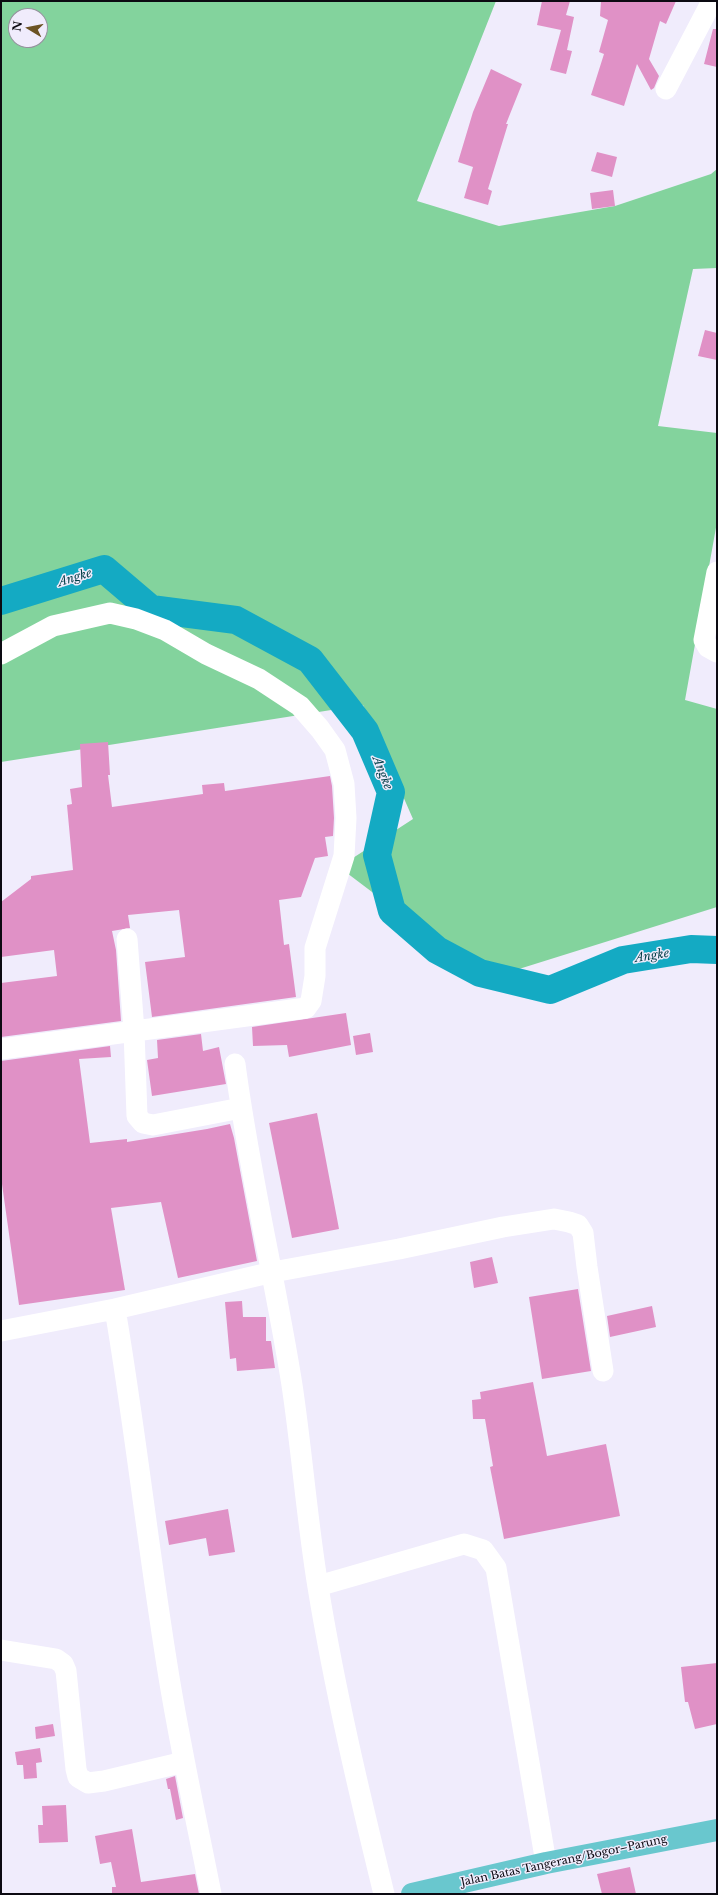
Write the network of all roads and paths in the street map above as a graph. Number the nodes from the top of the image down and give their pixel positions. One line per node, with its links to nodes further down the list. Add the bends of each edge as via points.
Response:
1 (712, 1): 2 (street)
2 (666, 89)
3 (717, 572): 4 (street, via 704,640 708,647)
4 (717, 652)
5 (1, 654): 7 (street, via 53,626 110,613 136,619 165,630 206,654 258,679 300,706 335,750 344,784 344,856 315,948 315,976 311,1001 306,1008)
6 (127, 938): 7 (street)
7 (134, 1031): 8 (street); 10 (street, via 137,1116 143,1123 153,1125)
8 (1, 1049)
9 (235, 1064): 10 (street)
10 (241, 1108): 11 (street)
11 (273, 1272): 12 (street); 14 (street, via 503,1227 554,1219 569,1222 578,1225 583,1234); 15 (street, via 292,1387)
12 (115, 1309): 13 (street); 17 (street, via 159,1613)
13 (1, 1331)
14 (603, 1370)
15 (318, 1586): 19 (street, via 464,1544 484,1550 496,1568); 21 (street, via 349,1754)
16 (1, 1650): 17 (street, via 56,1659 63,1664 66,1670 78,1777 88,1783 104,1782)
17 (184, 1762): 20 (street)
18 (717, 1830): 19 (main road, Jalan Batas Tangerang/Bogor–Parung)
19 (546, 1863): 22 (main road, Jalan Batas Tangerang/Bogor–Parung)
20 (211, 1894)
21 (384, 1894)
22 (412, 1894)

